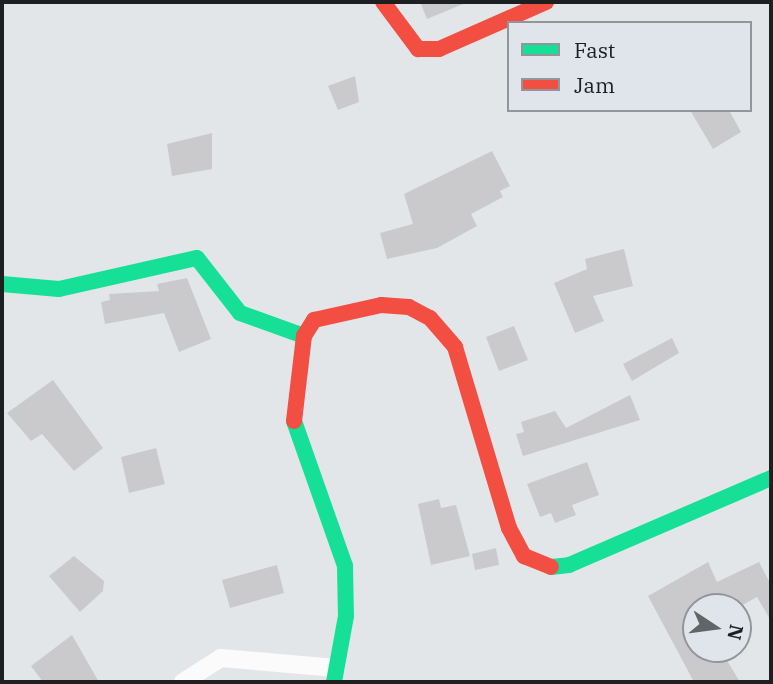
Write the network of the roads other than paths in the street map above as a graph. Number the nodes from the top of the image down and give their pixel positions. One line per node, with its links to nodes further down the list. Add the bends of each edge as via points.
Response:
1 (383, 2): 2 (street, via 418,49 439,49)
2 (546, 2)
3 (2, 284): 4 (street, via 59,289 197,258 240,313)
4 (304, 336): 5 (street, via 314,320 341,310 409,307 430,318 455,347 509,528 524,556 548,567 569,565); 6 (street, via 292,415 345,566)
5 (771, 478)
6 (335, 675): 7 (street, via 221,658)
7 (183, 682)

